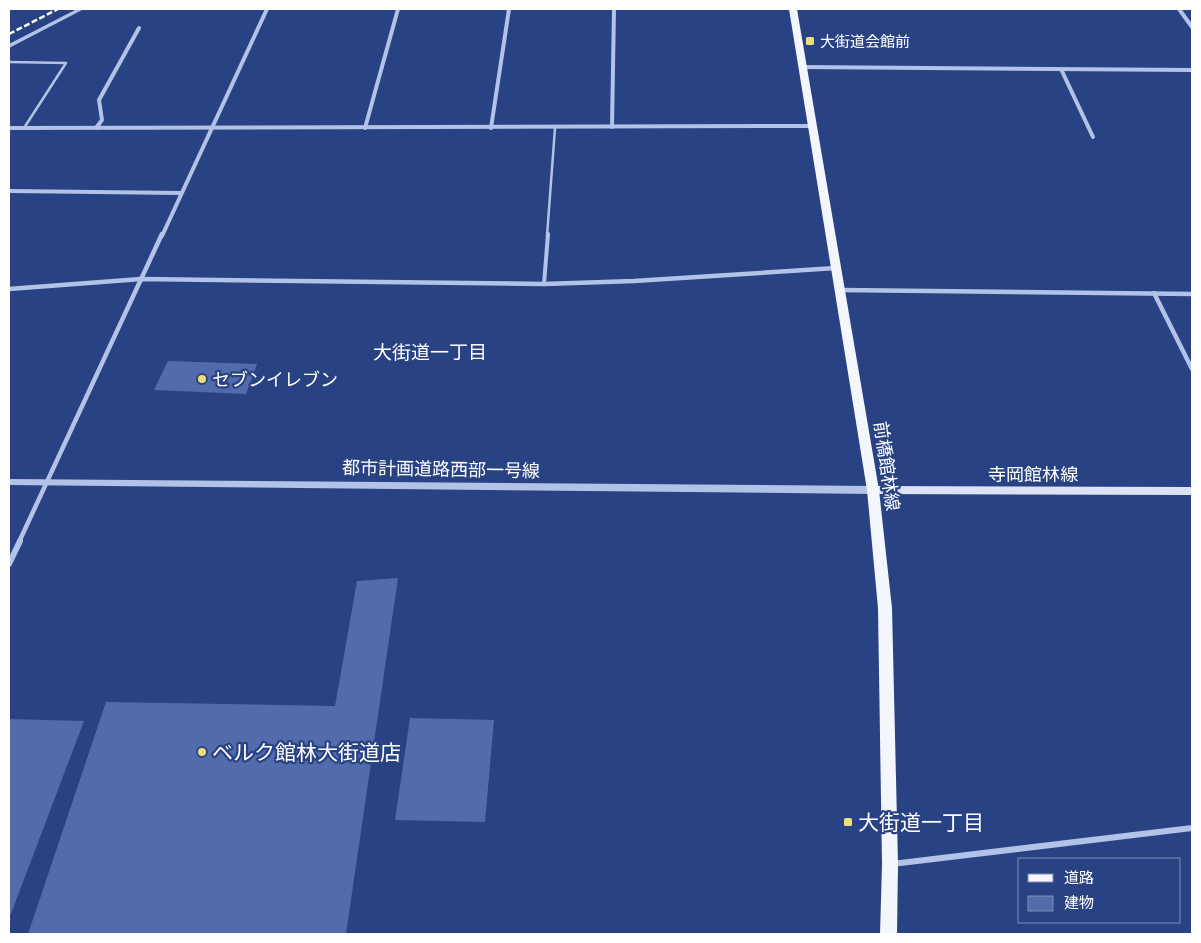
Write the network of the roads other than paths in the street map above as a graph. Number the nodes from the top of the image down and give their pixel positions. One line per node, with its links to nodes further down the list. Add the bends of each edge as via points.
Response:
1 (81, 9): 10 (street)
2 (267, 9): 16 (street)
3 (398, 9): 21 (street)
4 (509, 9): 22 (street)
5 (614, 9): 17 (street)
6 (793, 9): 12 (main road, 前橋館林線)
7 (1179, 9): 9 (street)
8 (139, 28): 20 (street, via 99,100 102,120)
9 (1192, 28)
10 (9, 46)
11 (9, 62): 19 (lane, via 66,63)
12 (801, 67): 13 (street); 15 (main road, 前橋館林線)
13 (1061, 69): 14 (street); 24 (street)
14 (1192, 70)
15 (812, 126): 17 (street); 27 (main road, 前橋館林線)
16 (212, 127): 20 (street); 21 (street); 26 (street)
17 (612, 127): 23 (street)
18 (9, 128): 19 (street)
19 (24, 128): 20 (street)
20 (96, 128)
21 (365, 128): 22 (street)
22 (491, 128): 23 (street)
23 (555, 128): 29 (lane)
24 (1093, 138)
25 (9, 191): 26 (street)
26 (181, 193): 28 (street)
27 (836, 268): 29 (street); 31 (main road, 前橋館林線)
28 (141, 279): 29 (street); 30 (street); 36 (street)
29 (544, 284)
30 (9, 290)
31 (840, 290): 32 (street); 37 (main road, 前橋館林線)
32 (1154, 293): 33 (street); 34 (street)
33 (1192, 294)
34 (1192, 369)
35 (9, 482): 36 (street, 都市計画道路西部一号線)
36 (47, 482): 37 (street, 都市計画道路西部一号線); 39 (street)
37 (873, 490): 38 (main road, 寺岡館林線); 41 (main road, 前橋館林線, via 885,608)
38 (1192, 491)
39 (9, 564)
40 (1192, 828): 41 (street)
41 (890, 864): 42 (main road, 前橋館林線)
42 (889, 934)

